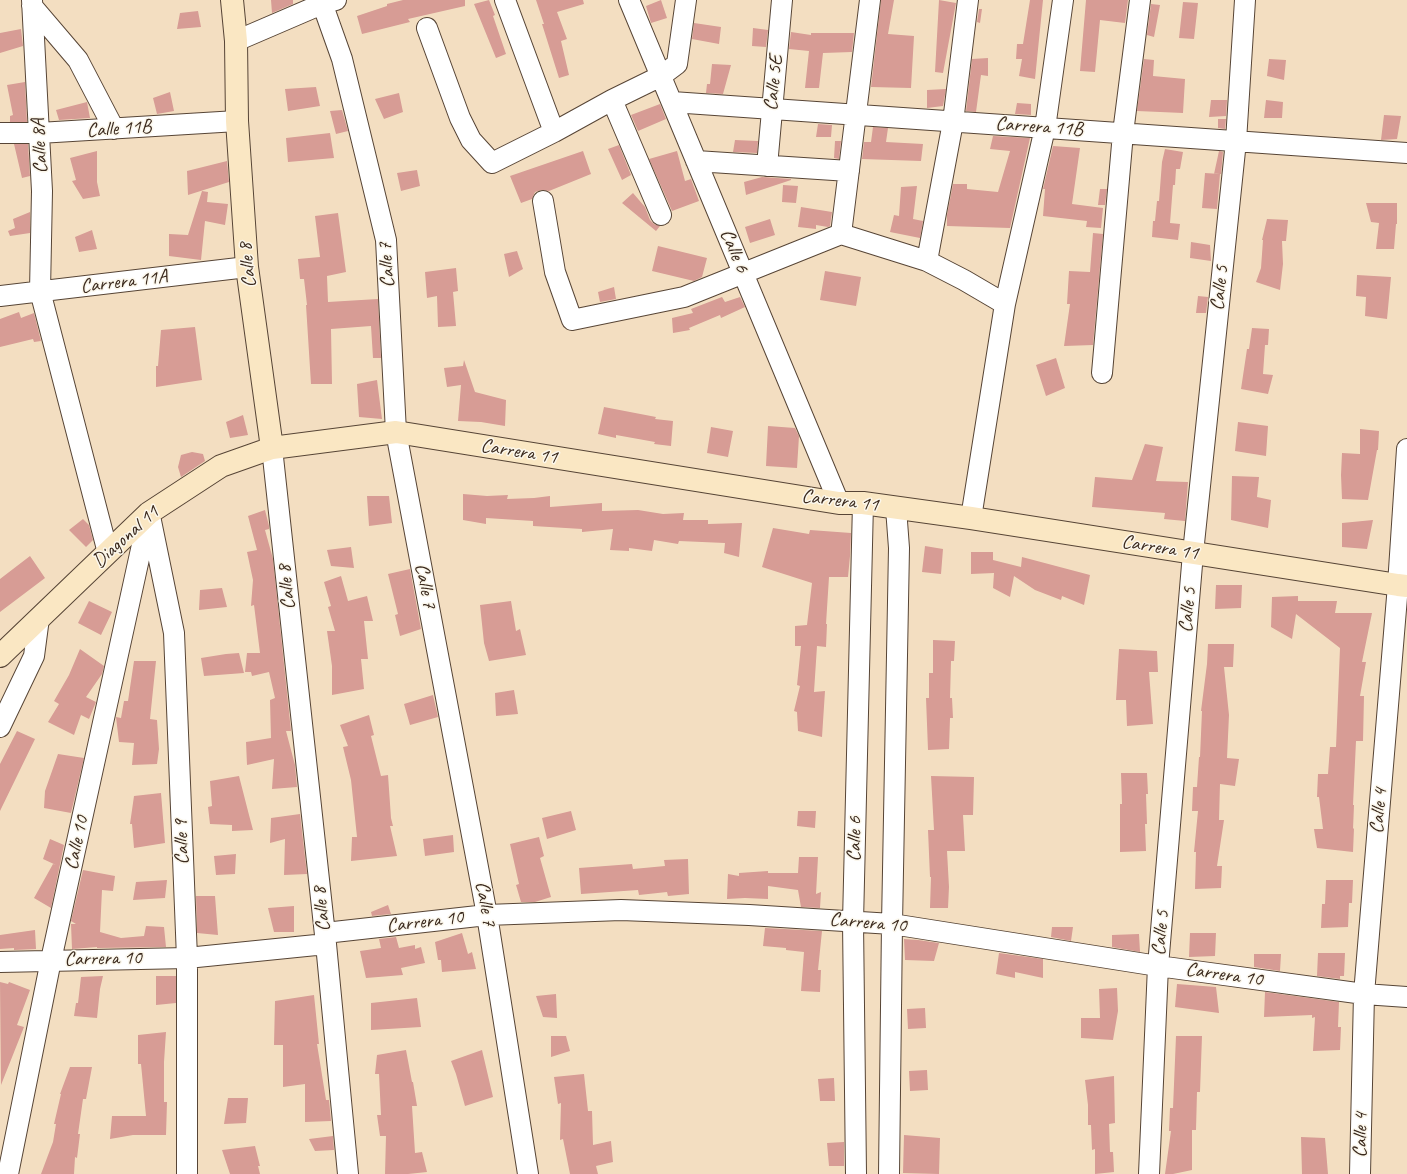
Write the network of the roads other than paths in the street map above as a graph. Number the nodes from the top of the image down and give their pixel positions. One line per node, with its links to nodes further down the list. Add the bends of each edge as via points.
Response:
1 (232, 0): 14 (street, Calle 8)
2 (505, 0): 24 (street)
3 (629, 0): 15 (street, Calle 6)
4 (686, 0): 15 (street, via 677,64)
5 (782, 0): 18 (street, Calle 5E)
6 (870, 0): 19 (street)
7 (968, 0): 21 (street)
8 (1062, 0): 22 (street)
9 (1140, 0): 26 (street)
10 (1245, 0): 28 (street, Calle 5)
11 (326, 1): 14 (street); 43 (street, Calle 7, via 386,240)
12 (32, 3): 23 (street, via 78,60); 27 (street, Calle 8A)
13 (427, 28): 24 (street, via 460,118 471,140 492,163)
14 (236, 41): 20 (street, Calle 8)
15 (661, 76): 16 (street); 17 (street, Calle 6)
16 (612, 100): 24 (street); 34 (street)
17 (672, 102): 18 (street, Carrera 11B); 30 (street, Calle 6)
18 (772, 109): 19 (street, Carrera 11B); 31 (street, Calle 5E)
19 (856, 115): 21 (street, Carrera 11B); 32 (street)
20 (237, 121): 23 (street, Calle 11B); 37 (street, Calle 8)
21 (953, 122): 22 (street, Carrera 11B); 36 (street)
22 (1045, 128): 26 (street, Carrera 11B); 41 (street)
23 (114, 129): 27 (street, Calle 11B)
24 (554, 132)
25 (0, 133): 27 (street, Calle 11B)
26 (1124, 133): 28 (street, Carrera 11B); 42 (street)
27 (39, 134): 39 (street, Calle 8A, via 42,191)
28 (1236, 141): 29 (street, Carrera 11B); 52 (street, Calle 5)
29 (1407, 153)
30 (696, 161): 31 (street); 38 (street, Calle 6)
31 (767, 166): 32 (street)
32 (849, 171): 35 (street)
33 (543, 202): 38 (street, via 555,272 572,320 684,297)
34 (661, 214)
35 (841, 234): 36 (street); 38 (street)
36 (927, 261): 41 (street)
37 (247, 267): 39 (street, Carrera 11A); 44 (street, Calle 8)
38 (743, 273): 46 (street, Calle 6)
39 (40, 291): 40 (street, Carrera 11A); 51 (street, Calle 8A)
40 (0, 296)
41 (1005, 304): 50 (street)
42 (1102, 373)
43 (396, 432): 44 (street, Carrera 11); 46 (street, Carrera 11); 57 (street, Calle 7)
44 (272, 448): 49 (street, Diagonal 11, via 221,466); 60 (street, Calle 8)
45 (1407, 449): 53 (street, Calle 4)
46 (838, 502): 47 (street, Carrera 11)
47 (863, 503): 48 (street, Carrera 11); 58 (street, Calle 6)
48 (896, 508): 50 (street, Carrera 11); 59 (street, Calle 6, via 899,548)
49 (150, 513): 51 (street, Diagonal 11); 61 (street, Calle 9, via 174,633); 62 (street, Calle 10)
50 (971, 518): 52 (street, Carrera 11)
51 (108, 553): 54 (street, Diagonal 11)
52 (1193, 553): 53 (street, Carrera 11); 64 (street, Calle 5)
53 (1403, 586): 65 (street, Calle 4)
54 (39, 618): 55 (street, Diagonal 11); 56 (street, via 34,656)
55 (0, 656)
56 (0, 726)
57 (487, 914): 58 (street, Carrera 10, via 621,910); 60 (street, Carrera 10); 70 (street, Calle 7)
58 (853, 922): 59 (street, Carrera 10); 71 (street, Calle 6)
59 (892, 924): 64 (street, Carrera 10); 72 (street, Calle 6)
60 (325, 939): 61 (street, Carrera 10); 69 (street, Calle 8)
61 (187, 958): 62 (street, Carrera 10); 68 (street, Calle 9)
62 (51, 960): 63 (street, Carrera 10); 67 (street, Calle 10)
63 (0, 962)
64 (1158, 966): 65 (street, Carrera 10); 73 (street, Calle 5)
65 (1364, 994): 66 (street, Carrera 10); 74 (street, Calle 4)
66 (1407, 997)
67 (8, 1174)
68 (187, 1174)
69 (348, 1174)
70 (528, 1174)
71 (856, 1174)
72 (889, 1174)
73 (1148, 1174)
74 (1360, 1174)

